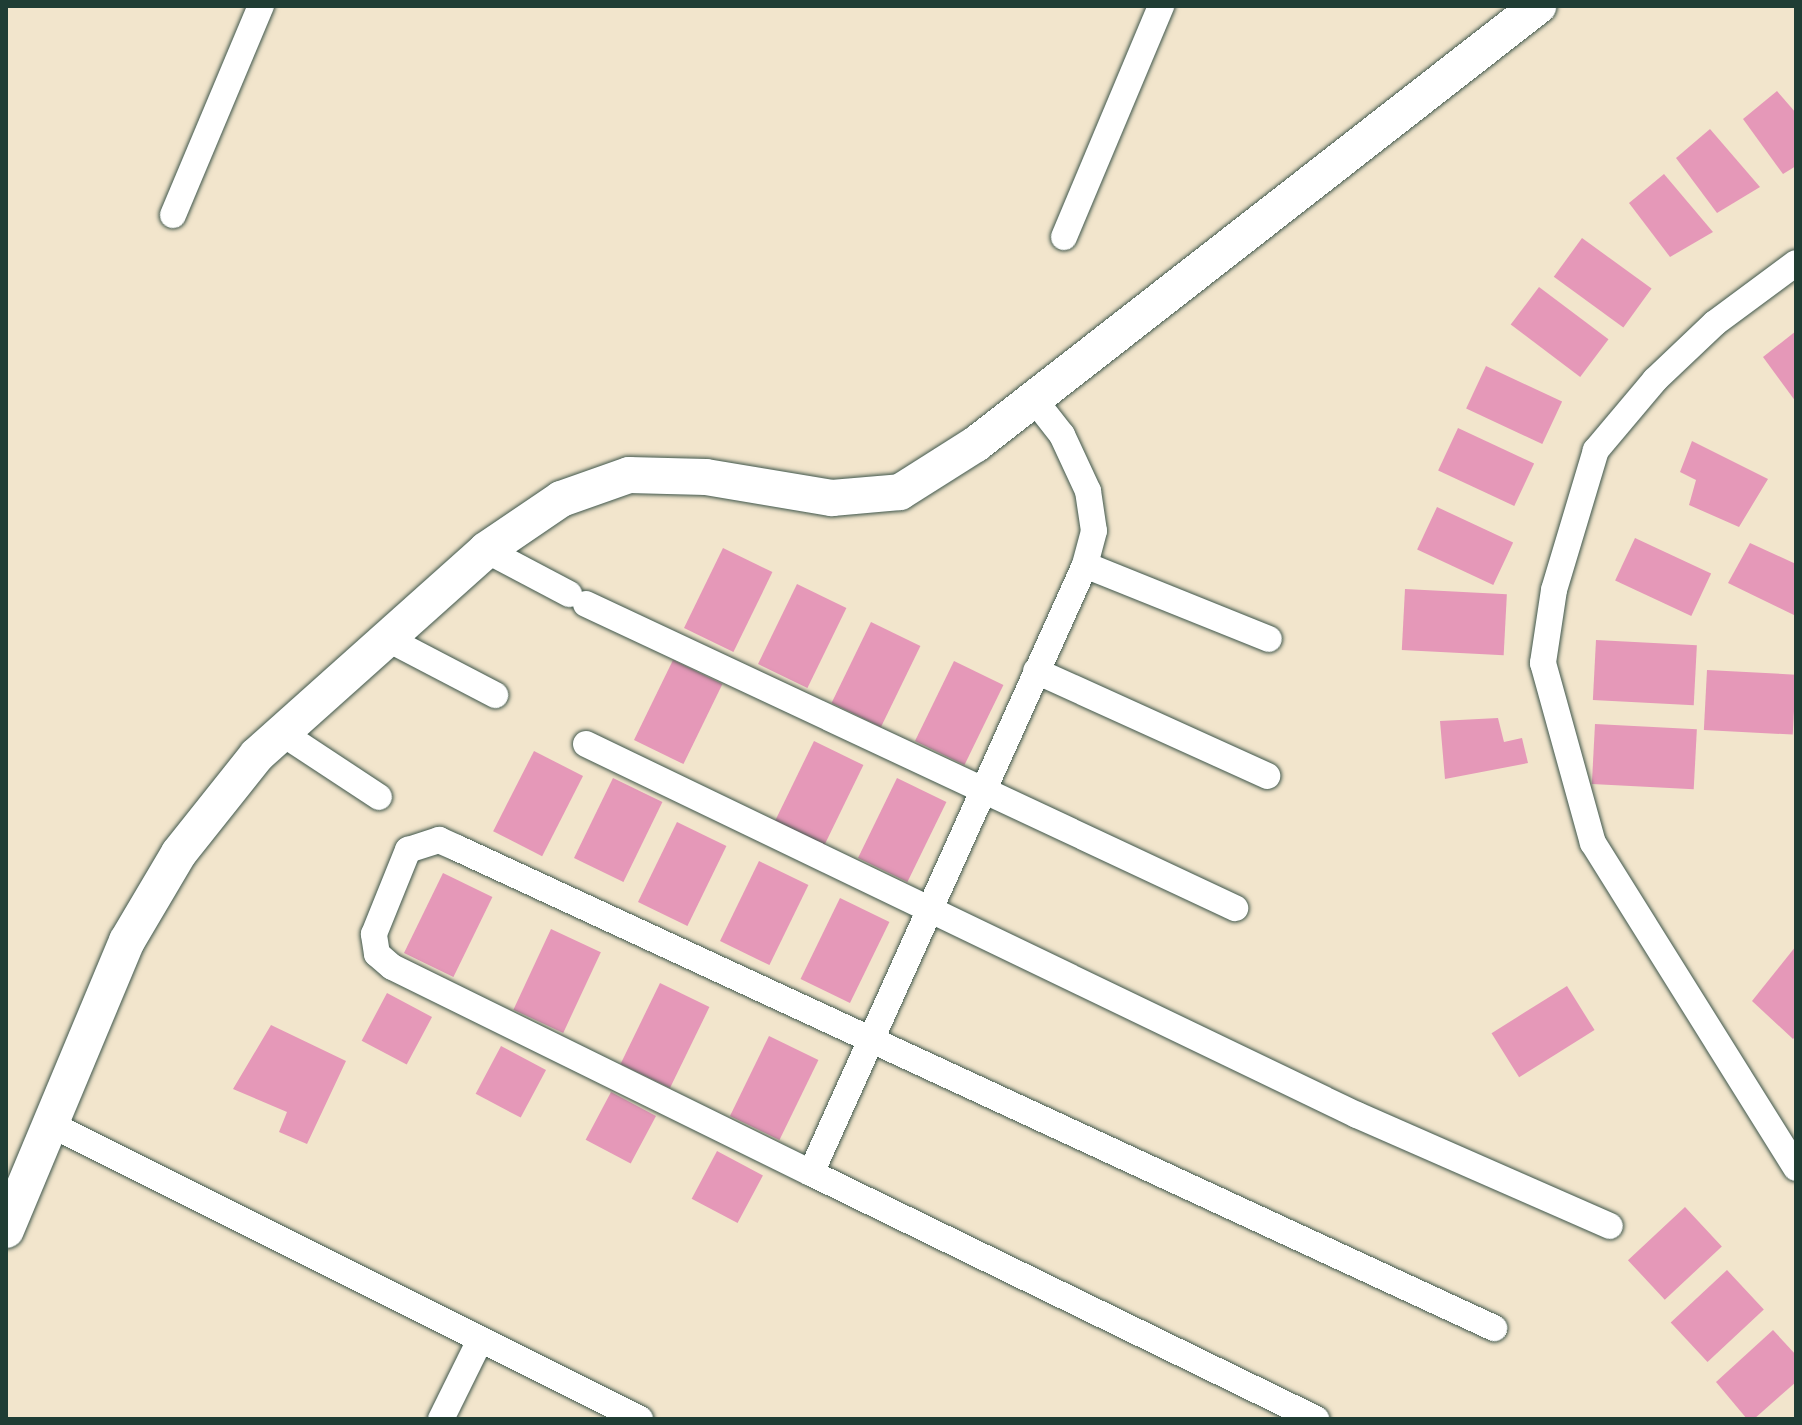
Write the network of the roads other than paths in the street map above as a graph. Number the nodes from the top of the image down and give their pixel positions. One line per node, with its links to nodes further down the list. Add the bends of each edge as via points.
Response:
1 (261, 6): 4 (street)
2 (1161, 6): 5 (street)
3 (1538, 6): 7 (street)
4 (173, 215)
5 (1064, 237)
6 (1796, 263): 23 (street, via 1715,323 1655,380 1596,450 1554,590 1543,663 1593,843)
7 (1033, 398): 8 (street, via 900,492 832,498 706,477 629,475 561,499); 9 (street, via 1062,435 1088,491 1094,531)
8 (486, 550): 10 (street); 17 (street, via 577,599)
9 (1085, 565): 11 (street); 12 (street)
10 (388, 639): 13 (street); 14 (street)
11 (1269, 639)
12 (1036, 671): 16 (street); 17 (street)
13 (495, 695)
14 (282, 733): 18 (street); 22 (street, via 257,755 179,853 127,941)
15 (586, 744): 20 (street)
16 (1267, 776)
17 (981, 788): 19 (street); 20 (street)
18 (379, 797)
19 (1235, 908)
20 (927, 909): 21 (street); 25 (street, via 1357,1115)
21 (871, 1037): 24 (street); 24 (street, via 439,840 408,850 374,934 377,954 392,967); 27 (street, via 1310,1247)
22 (48, 1123): 26 (street); 28 (street)
23 (1796, 1168)
24 (811, 1173): 31 (street)
25 (1610, 1226)
26 (6, 1230)
27 (1494, 1328)
28 (479, 1342): 29 (street); 30 (street)
29 (441, 1419)
30 (640, 1419)
31 (1316, 1419)

